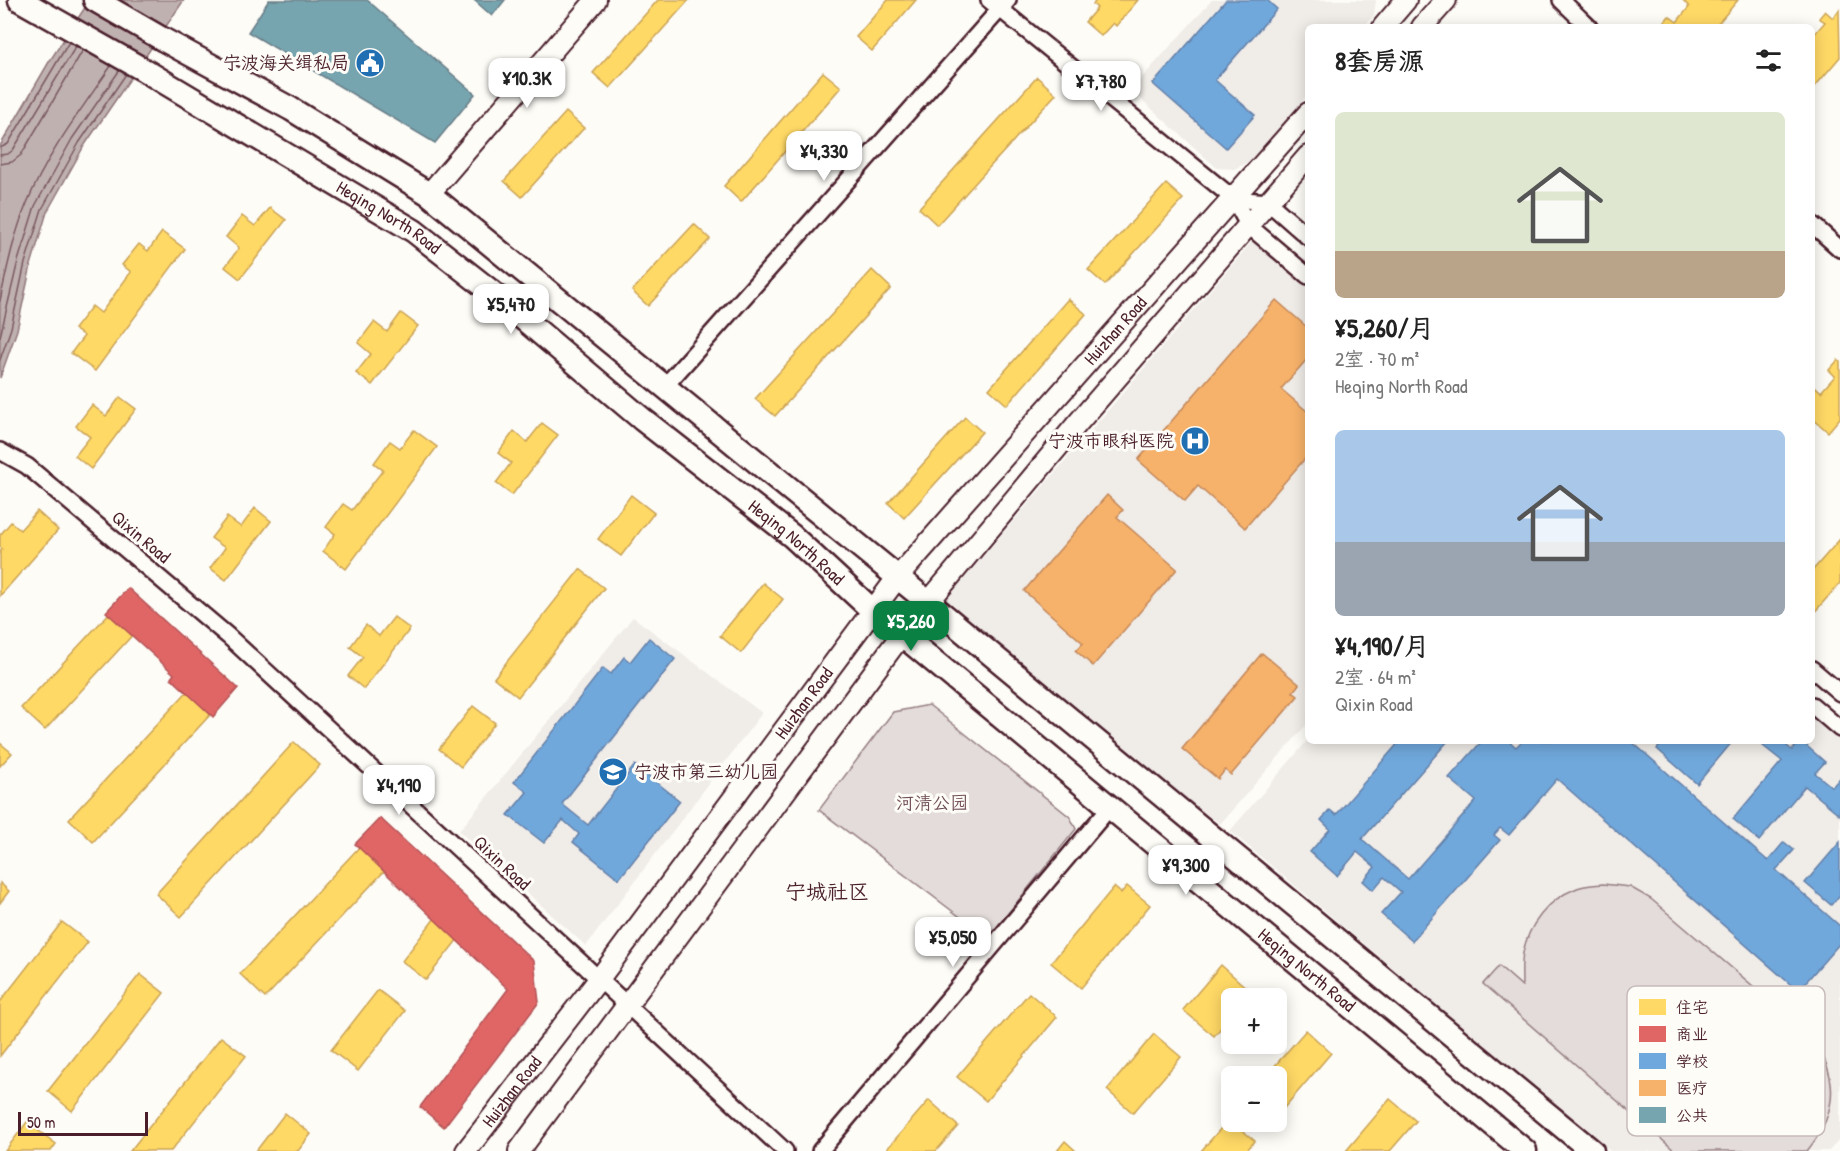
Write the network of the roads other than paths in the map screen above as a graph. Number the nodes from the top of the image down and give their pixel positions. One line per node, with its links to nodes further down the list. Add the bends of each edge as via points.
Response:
1 (96, 0): 13 (main road, Heqing North Road, via 291,109)
2 (596, 0): 13 (street)
3 (1406, 0): 8 (street)
4 (1446, 0): 9 (street)
5 (1561, 0): 10 (street)
6 (25, 2): 25 (main road, Heqing North Road, via 414,231 642,419 792,536)
7 (999, 3): 14 (street); 21 (street)
8 (1386, 24)
9 (1425, 24)
10 (1586, 24)
11 (1305, 116): 14 (street, Huizhan Road)
12 (1305, 159): 15 (street, Huizhan Road)
13 (429, 194): 21 (main road, Heqing North Road)
14 (1234, 199): 15 (street); 16 (street); 23 (street, Huizhan Road)
15 (1268, 202): 16 (street, Huizhan Road); 18 (street)
16 (1248, 225): 20 (street); 24 (street, Huizhan Road)
17 (1815, 227): 19 (street)
18 (1305, 234)
19 (1840, 249)
20 (1305, 273)
21 (665, 386): 23 (main road, Heqing North Road)
22 (0, 451): 32 (street, Qixin Road, via 27,466 228,636)
23 (897, 578): 24 (main road, Heqing North Road); 25 (street, Huizhan Road)
24 (928, 602): 26 (street, Huizhan Road); 39 (main road, Heqing North Road)
25 (873, 610): 26 (main road, Heqing North Road); 32 (street, Huizhan Road)
26 (902, 634): 31 (main road, Heqing North Road); 33 (street, Huizhan Road)
27 (1815, 672): 28 (street)
28 (1840, 693)
29 (1815, 708): 30 (street)
30 (1840, 729)
31 (1110, 807): 37 (street); 38 (main road, Heqing North Road)
32 (599, 979): 33 (street, Qixin Road); 34 (street, Huizhan Road)
33 (626, 1005): 35 (street, Huizhan Road); 36 (street, Qixin Road)
34 (466, 1151)
35 (519, 1151)
36 (785, 1151)
37 (820, 1151)
38 (1525, 1151)
39 (1592, 1151)

